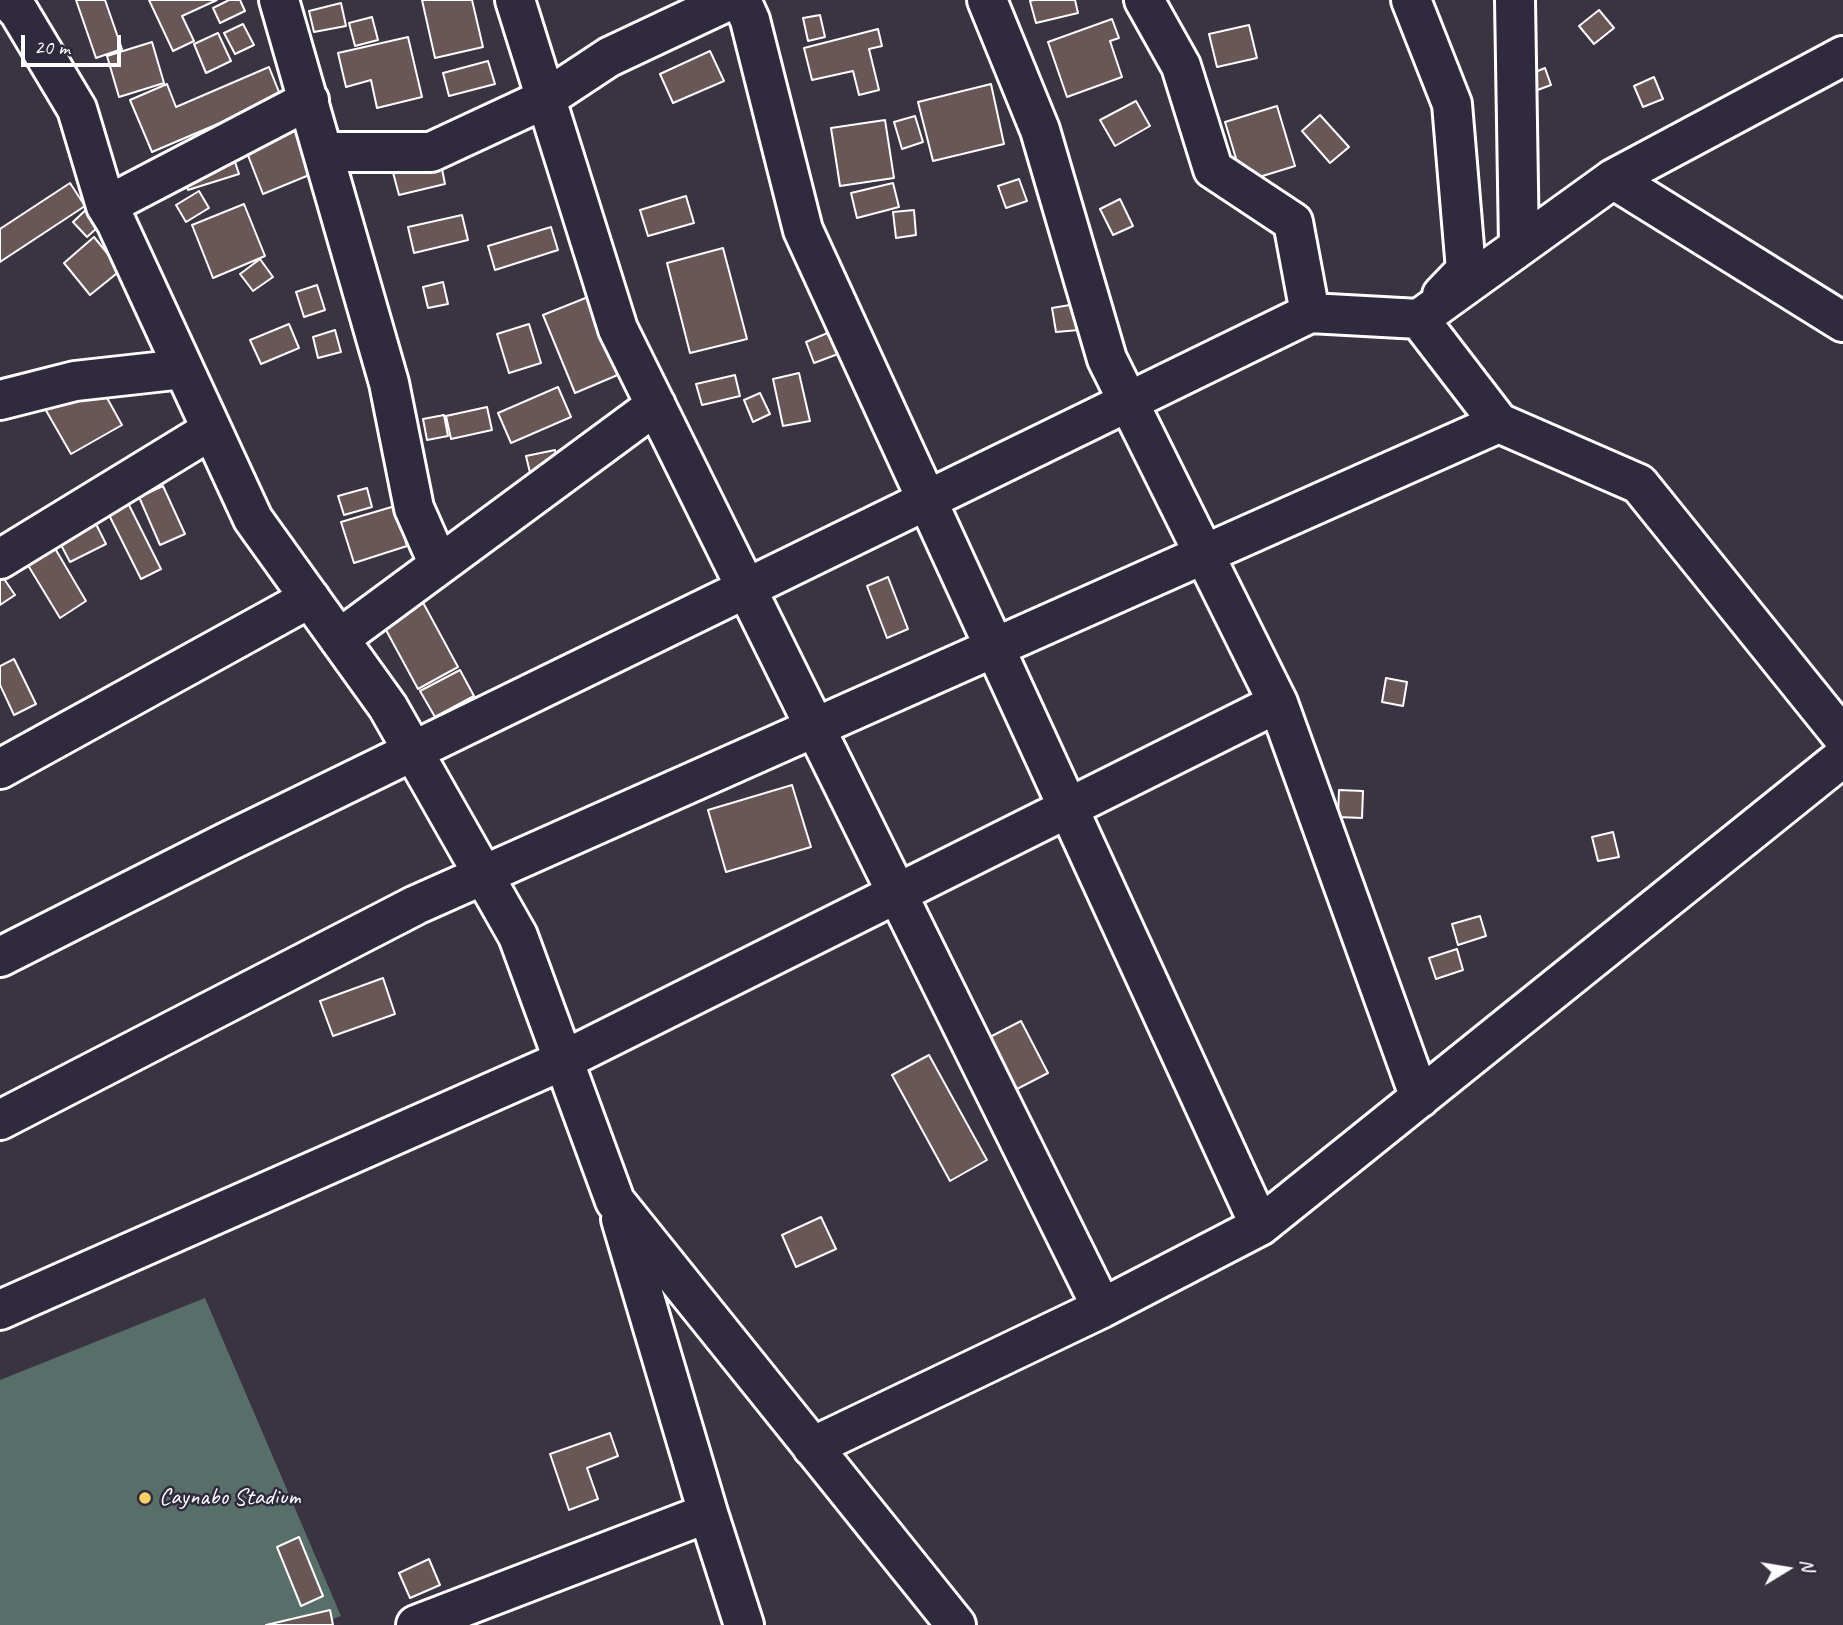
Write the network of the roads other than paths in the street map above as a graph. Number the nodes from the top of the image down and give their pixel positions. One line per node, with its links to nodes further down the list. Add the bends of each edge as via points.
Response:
1 (279, 0): 12 (street)
2 (515, 0): 11 (street)
3 (730, 0): 11 (street, via 609,57)
4 (741, 0): 26 (street, via 751,20 803,230)
5 (987, 0): 22 (street, via 1040,130 1107,359)
6 (1144, 0): 17 (street, via 1181,66 1213,169 1293,222)
7 (1411, 0): 18 (street, via 1452,104 1466,270)
8 (1515, 0): 16 (street)
9 (24, 4): 15 (street, via 77,109)
10 (1843, 56): 14 (street)
11 (547, 98): 13 (street, via 431,152); 23 (street, via 618,329)
12 (309, 100): 13 (street); 15 (street)
13 (324, 152): 29 (street, via 389,383 414,508)
14 (1613, 179): 16 (street); 19 (street)
15 (106, 206): 20 (street)
16 (1519, 246): 18 (street)
17 (1310, 313): 18 (street); 22 (street)
18 (1419, 319): 24 (street)
19 (1843, 321)
20 (183, 369): 21 (street, via 75,381); 25 (street)
21 (0, 400)
22 (1128, 402): 26 (street); 27 (street)
23 (656, 405): 29 (street); 30 (street)
24 (1499, 423): 27 (street); 36 (street, via 1639,484)
25 (212, 430): 28 (street); 31 (street, via 253,520)
26 (927, 500): 30 (street); 33 (street)
27 (1203, 553): 33 (street); 34 (street)
28 (0, 559)
29 (439, 565): 32 (street)
30 (747, 589): 35 (street); 37 (street)
31 (310, 598): 32 (street); 39 (street)
32 (339, 639): 37 (street, via 388,707)
33 (994, 647): 35 (street); 40 (street)
34 (1278, 703): 40 (street); 45 (street)
35 (815, 727): 41 (street); 42 (street)
36 (1843, 737)
37 (413, 752): 41 (street); 43 (street)
38 (1843, 757): 45 (street)
39 (0, 769)
40 (1068, 808): 42 (street); 48 (street)
41 (483, 875): 44 (street, via 518,936); 46 (street, via 416,905)
42 (898, 894): 44 (street); 49 (street)
43 (0, 957)
44 (564, 1060): 47 (street); 50 (street)
45 (1420, 1098): 48 (street)
46 (0, 1120)
47 (615, 1201): 51 (street); 52 (street)
48 (1260, 1226): 49 (street)
49 (1102, 1308): 51 (street)
50 (0, 1310)
51 (812, 1447): 55 (street)
52 (708, 1513): 53 (street); 54 (street)
53 (416, 1625)
54 (744, 1625)
55 (956, 1625)

